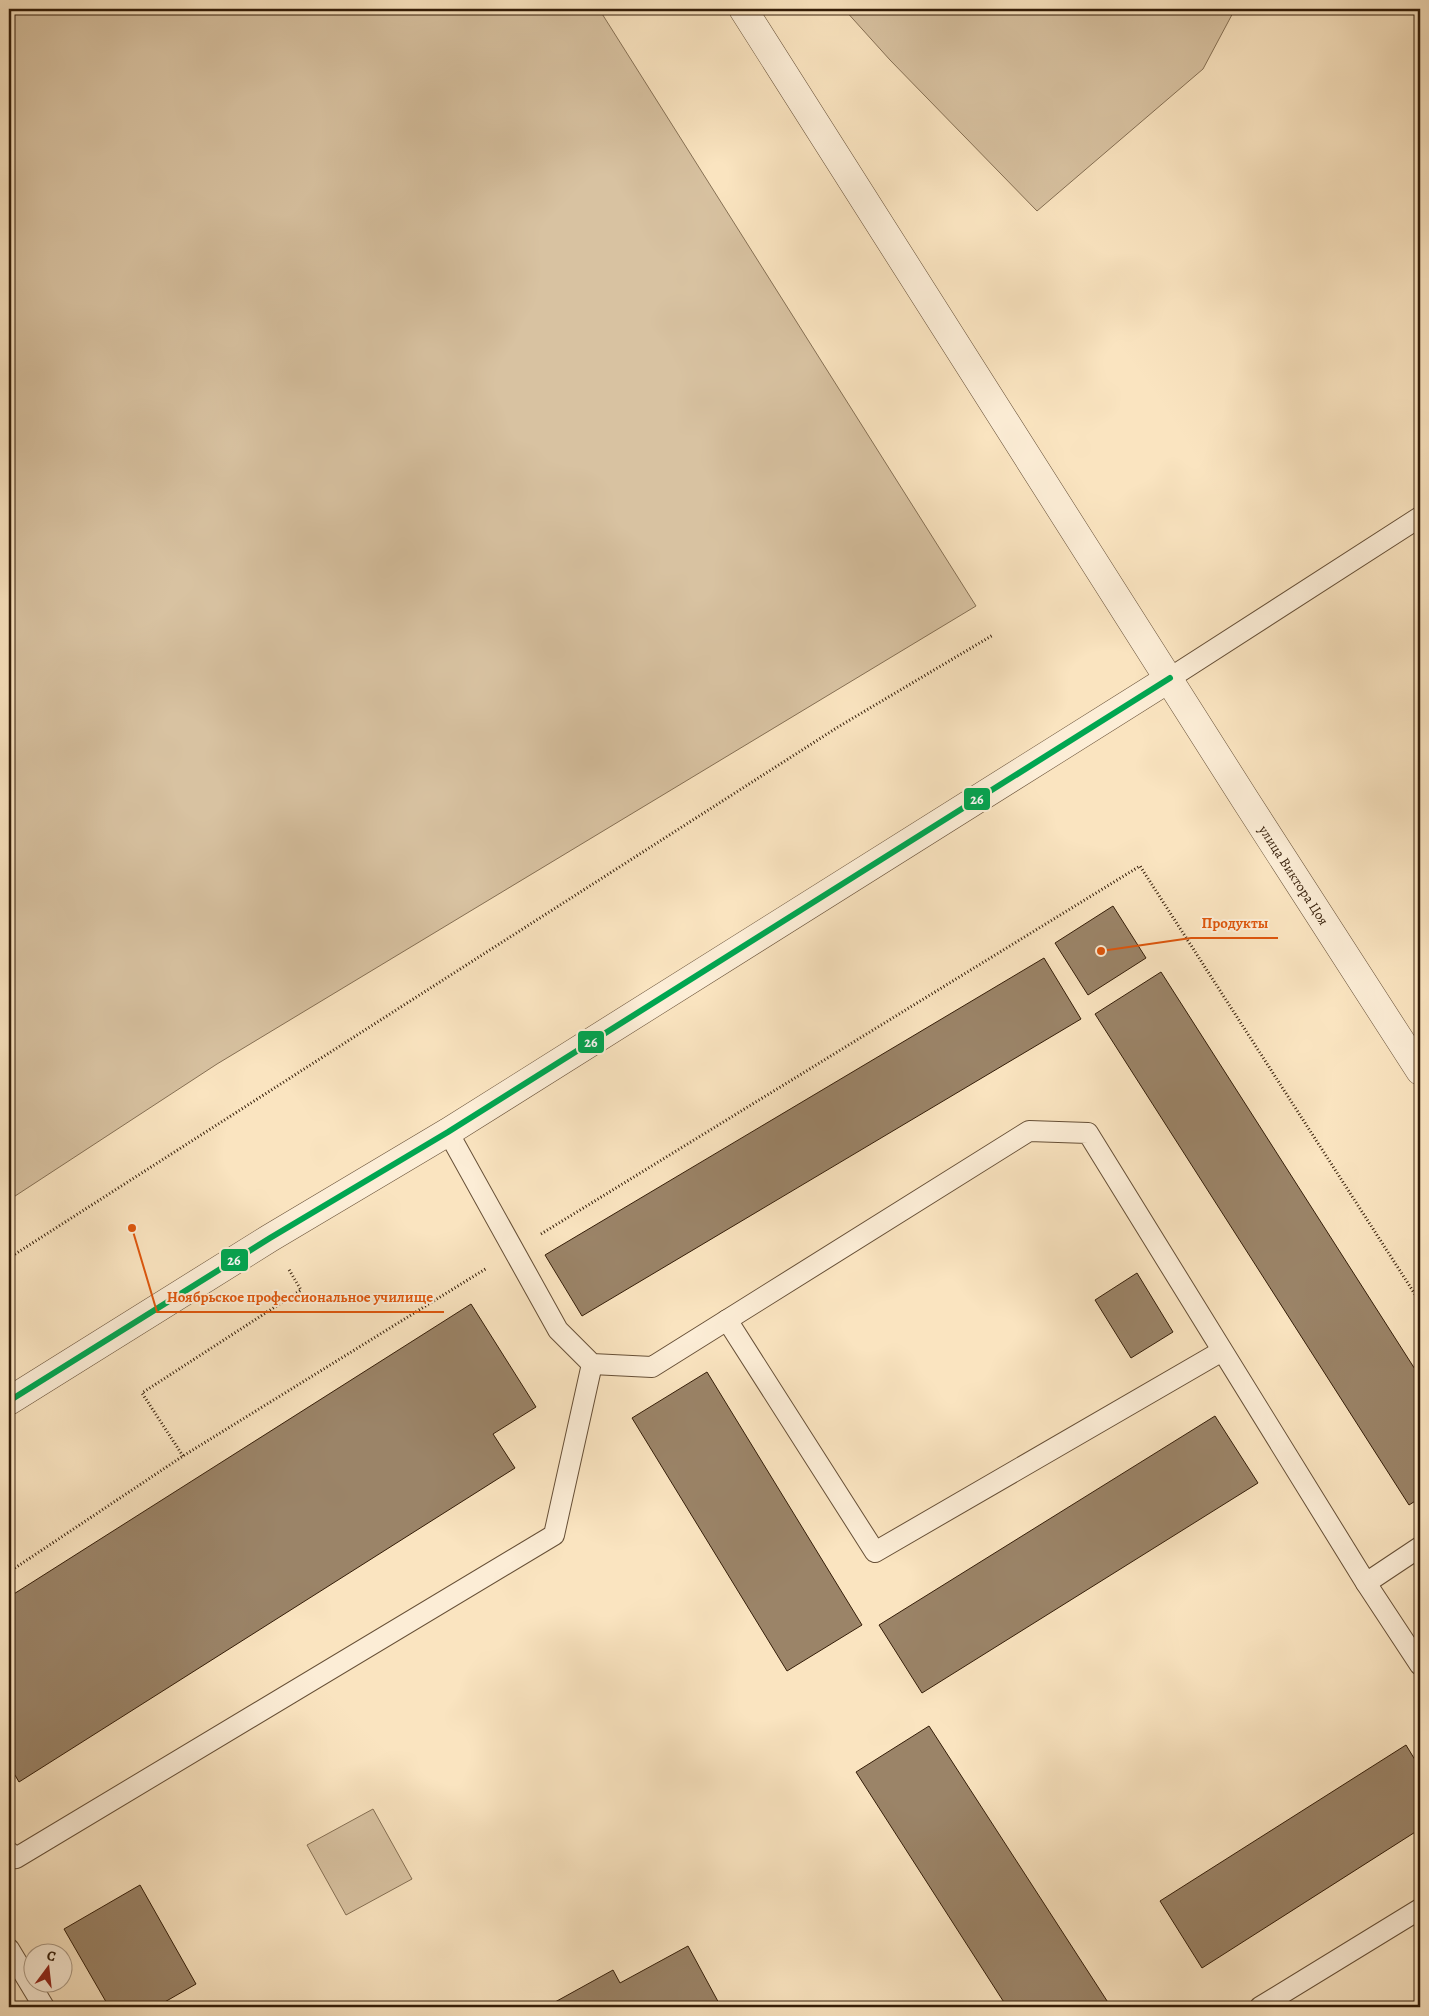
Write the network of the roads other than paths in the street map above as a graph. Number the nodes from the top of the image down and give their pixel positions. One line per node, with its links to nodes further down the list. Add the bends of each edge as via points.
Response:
1 (743, 9): 3 (street, улица Виктора Цоя)
2 (1420, 517): 3 (lane)
3 (1170, 678): 4 (street, улица Виктора Цоя); 5 (street)
4 (1420, 1071)
5 (448, 1132): 8 (lane, via 558,1330); 9 (street, via 270,1238)
6 (727, 1320): 7 (lane, via 1029,1131 1088,1134); 7 (lane, via 876,1552); 8 (lane, via 652,1367)
7 (1222, 1351): 11 (lane)
8 (592, 1364): 13 (lane, via 554,1535 16,1858)
9 (9, 1401)
10 (1420, 1547): 11 (lane)
11 (1366, 1583): 12 (lane)
12 (1420, 1665)
13 (9, 1852)
14 (1420, 1908): 17 (lane)
15 (9, 1949): 16 (lane)
16 (44, 2007)
17 (1260, 2007)

